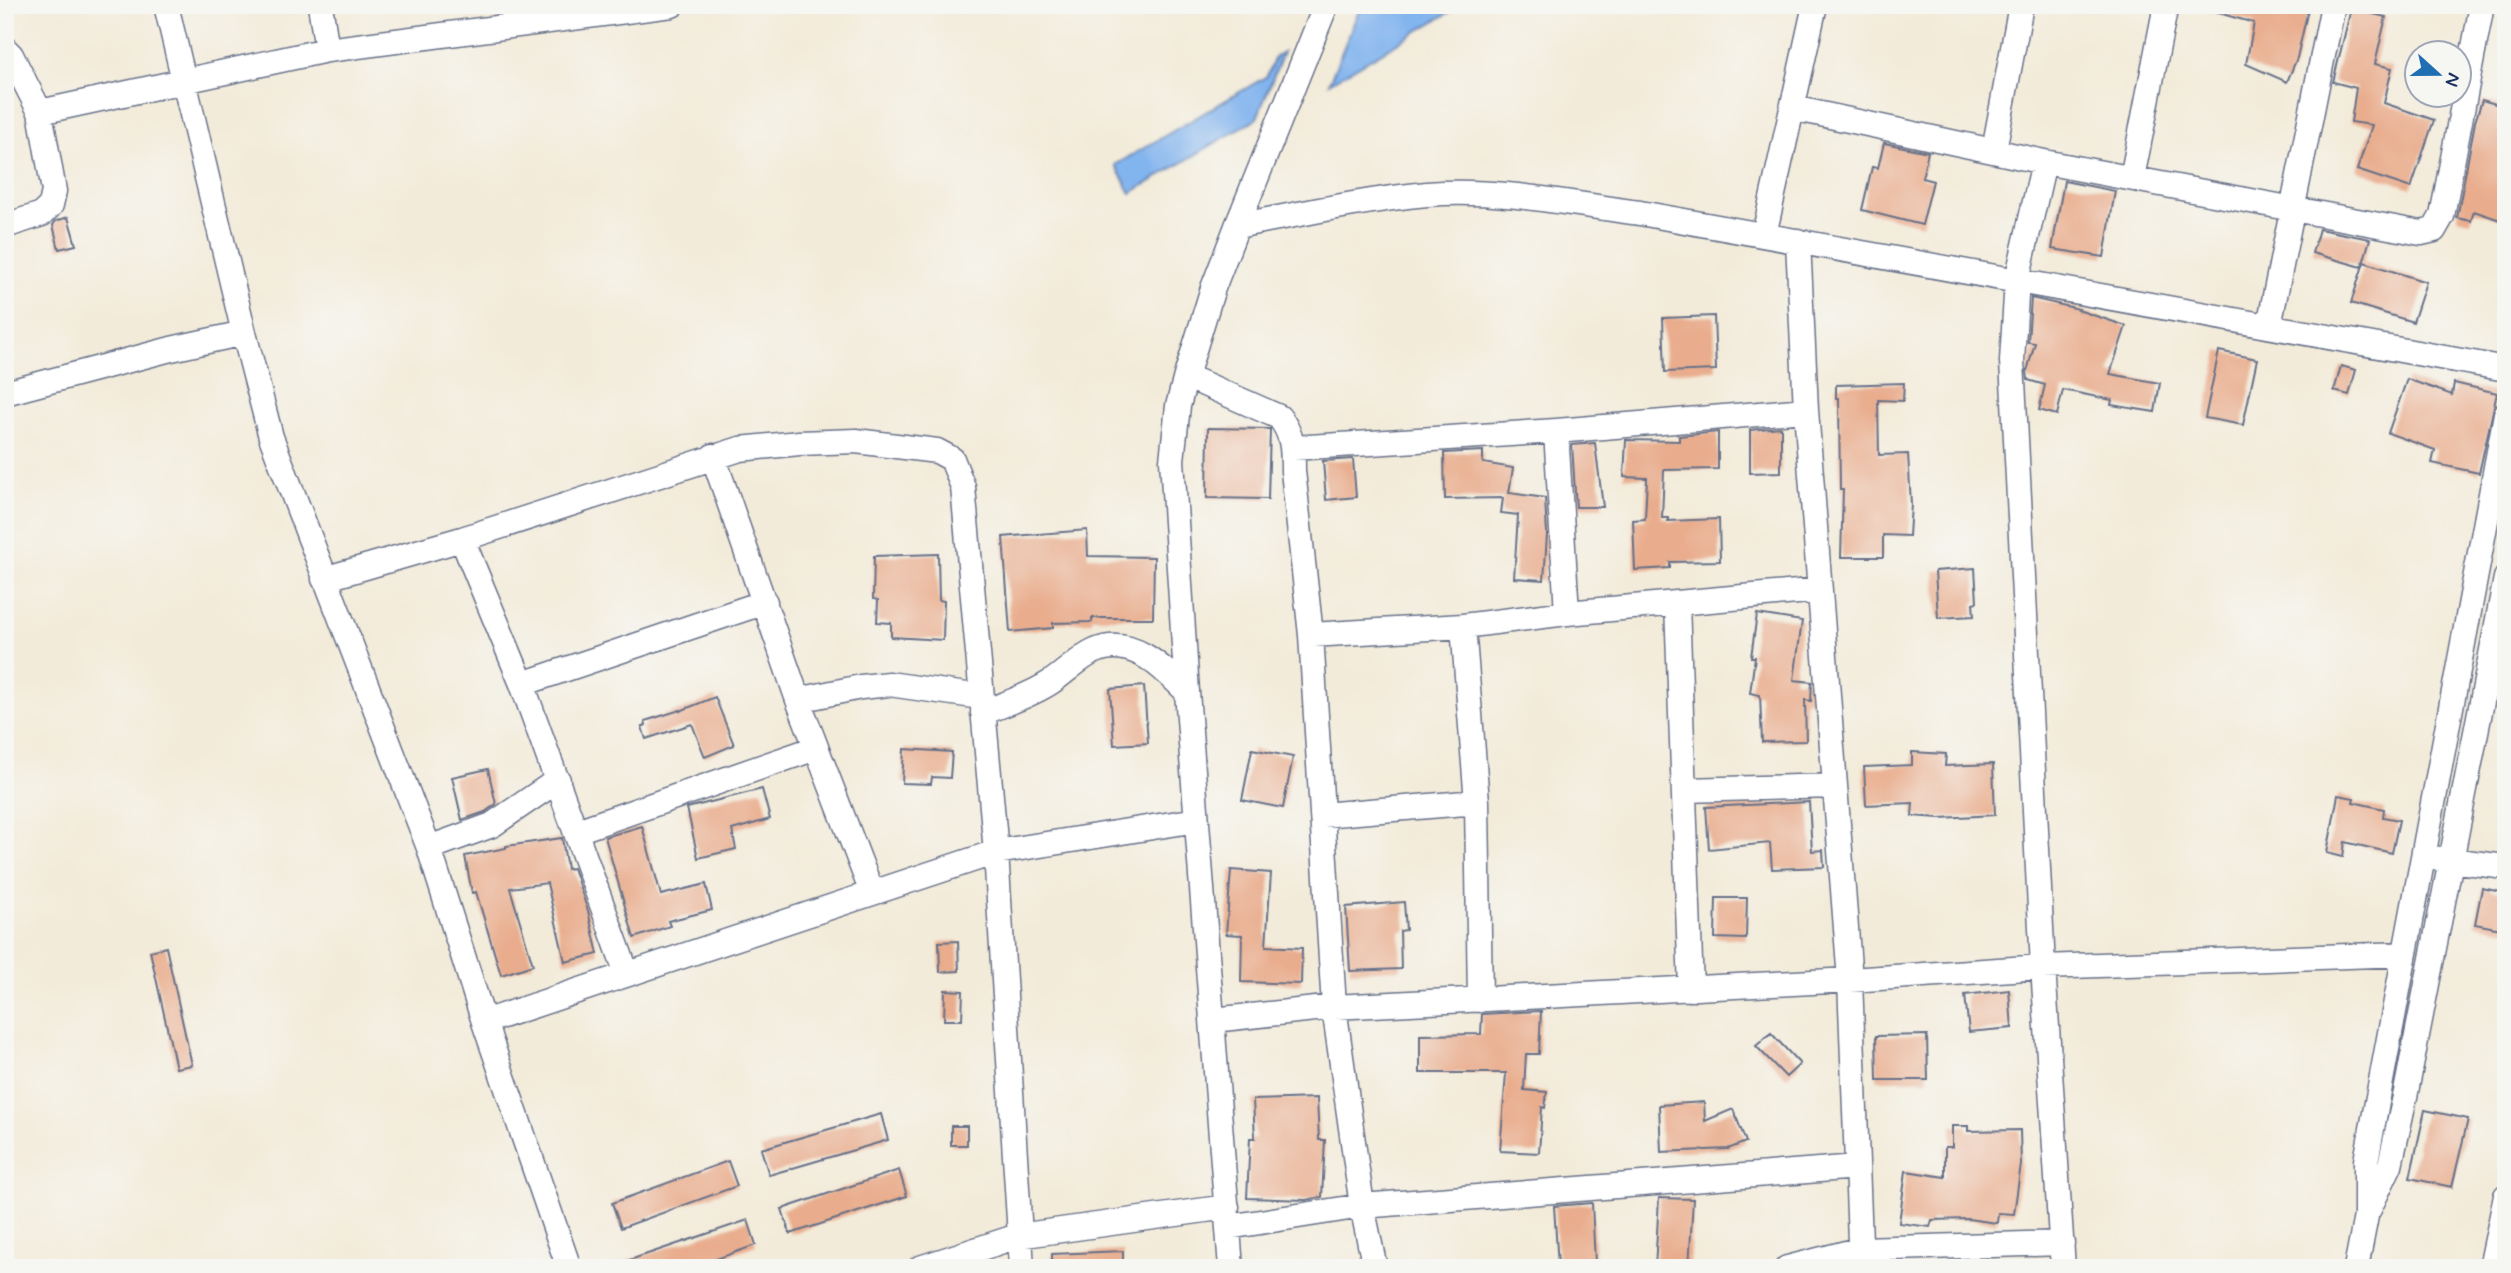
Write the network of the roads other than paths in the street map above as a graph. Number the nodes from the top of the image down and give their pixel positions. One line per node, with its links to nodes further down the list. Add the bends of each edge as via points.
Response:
1 (166, 5): 12 (street)
2 (320, 5): 11 (street)
3 (671, 5): 11 (street)
4 (1815, 5): 13 (street)
5 (2021, 5): 15 (street)
6 (2166, 5): 17 (street)
7 (2333, 5): 18 (street)
8 (2482, 5): 18 (street, via 2442,216 2434,230 2421,233)
9 (1324, 6): 20 (street)
10 (5, 49): 14 (street)
11 (327, 50): 12 (street)
12 (184, 81): 14 (street); 25 (street)
13 (1793, 108): 15 (street); 21 (street)
14 (40, 112): 19 (street, via 54,191 51,205 42,214)
15 (1994, 149): 16 (street)
16 (2044, 162): 17 (street); 23 (street)
17 (2132, 178): 18 (street)
18 (2291, 208): 24 (street)
19 (5, 226)
20 (1237, 226): 21 (street, via 1429,194 1499,195); 27 (street)
21 (1764, 235): 22 (street)
22 (1798, 241): 23 (street); 29 (street)
23 (2017, 280): 24 (street); 66 (street, via 2012,361)
24 (2269, 326): 26 (street)
25 (244, 333): 28 (street); 36 (street, via 271,437)
26 (2506, 369)
27 (1186, 376): 32 (street, via 1279,416); 46 (street, via 1172,460)
28 (5, 393)
29 (1806, 410): 31 (street); 37 (street)
30 (2506, 414): 41 (street)
31 (1556, 431): 32 (street); 40 (street)
32 (1293, 448): 44 (street)
33 (713, 456): 34 (street); 38 (street); 48 (street, via 740,449 856,441 937,451 951,459 962,486)
34 (462, 539): 36 (street); 45 (street)
35 (2506, 578): 42 (street)
36 (324, 579): 59 (street)
37 (1820, 590): 39 (street); 53 (street)
38 (765, 601): 45 (street); 47 (street)
39 (1677, 604): 40 (street); 54 (street)
40 (1567, 613): 43 (street)
41 (2468, 616): 42 (street); 50 (street)
42 (2497, 623): 51 (street)
43 (1463, 626): 44 (street); 55 (street)
44 (1311, 635): 56 (street)
45 (522, 684): 52 (street)
46 (1187, 692): 48 (street, via 1160,665 1136,650 1109,647 1085,656 1027,696); 57 (street)
47 (798, 700): 48 (street, via 889,684); 49 (street)
48 (982, 705): 60 (street)
49 (817, 748): 58 (street); 64 (street)
50 (2442, 749): 51 (street); 61 (street)
51 (2471, 754): 62 (street)
52 (558, 780): 58 (street); 59 (street, via 492,825)
53 (1835, 786): 54 (street); 68 (street)
54 (1684, 790): 69 (street)
55 (1477, 802): 56 (street); 70 (street)
56 (1322, 815): 71 (street)
57 (1197, 820): 60 (street); 72 (street)
58 (577, 831): 67 (street)
59 (429, 848): 73 (street)
60 (996, 852): 64 (street); 81 (street)
61 (2422, 857): 62 (street); 65 (street)
62 (2450, 860): 63 (street); 75 (street)
63 (2506, 867)
64 (872, 893): 67 (street)
65 (2404, 954): 66 (street); 74 (street)
66 (2043, 967): 68 (street); 82 (street)
67 (627, 974): 73 (street)
68 (1850, 980): 69 (street); 76 (street)
69 (1691, 989): 70 (street)
70 (1480, 1000): 71 (street)
71 (1334, 1007): 72 (street); 78 (street)
72 (1213, 1020): 80 (street)
73 (484, 1022): 84 (street)
74 (2391, 1023): 75 (street); 79 (street, via 2366,1161)
75 (2417, 1028): 79 (street, via 2390,1166)
76 (1857, 1167): 78 (street); 83 (street)
77 (2505, 1204): 91 (street)
78 (1362, 1206): 80 (street); 88 (street)
79 (2366, 1216): 90 (street)
80 (1227, 1217): 81 (street); 87 (street)
81 (1018, 1236): 85 (street); 86 (street)
82 (2063, 1255): 83 (street)
83 (1861, 1258): 89 (street)
84 (569, 1268)
85 (920, 1268)
86 (1022, 1268)
87 (1231, 1268)
88 (1375, 1268)
89 (1787, 1268)
90 (2356, 1268)
91 (2491, 1268)

